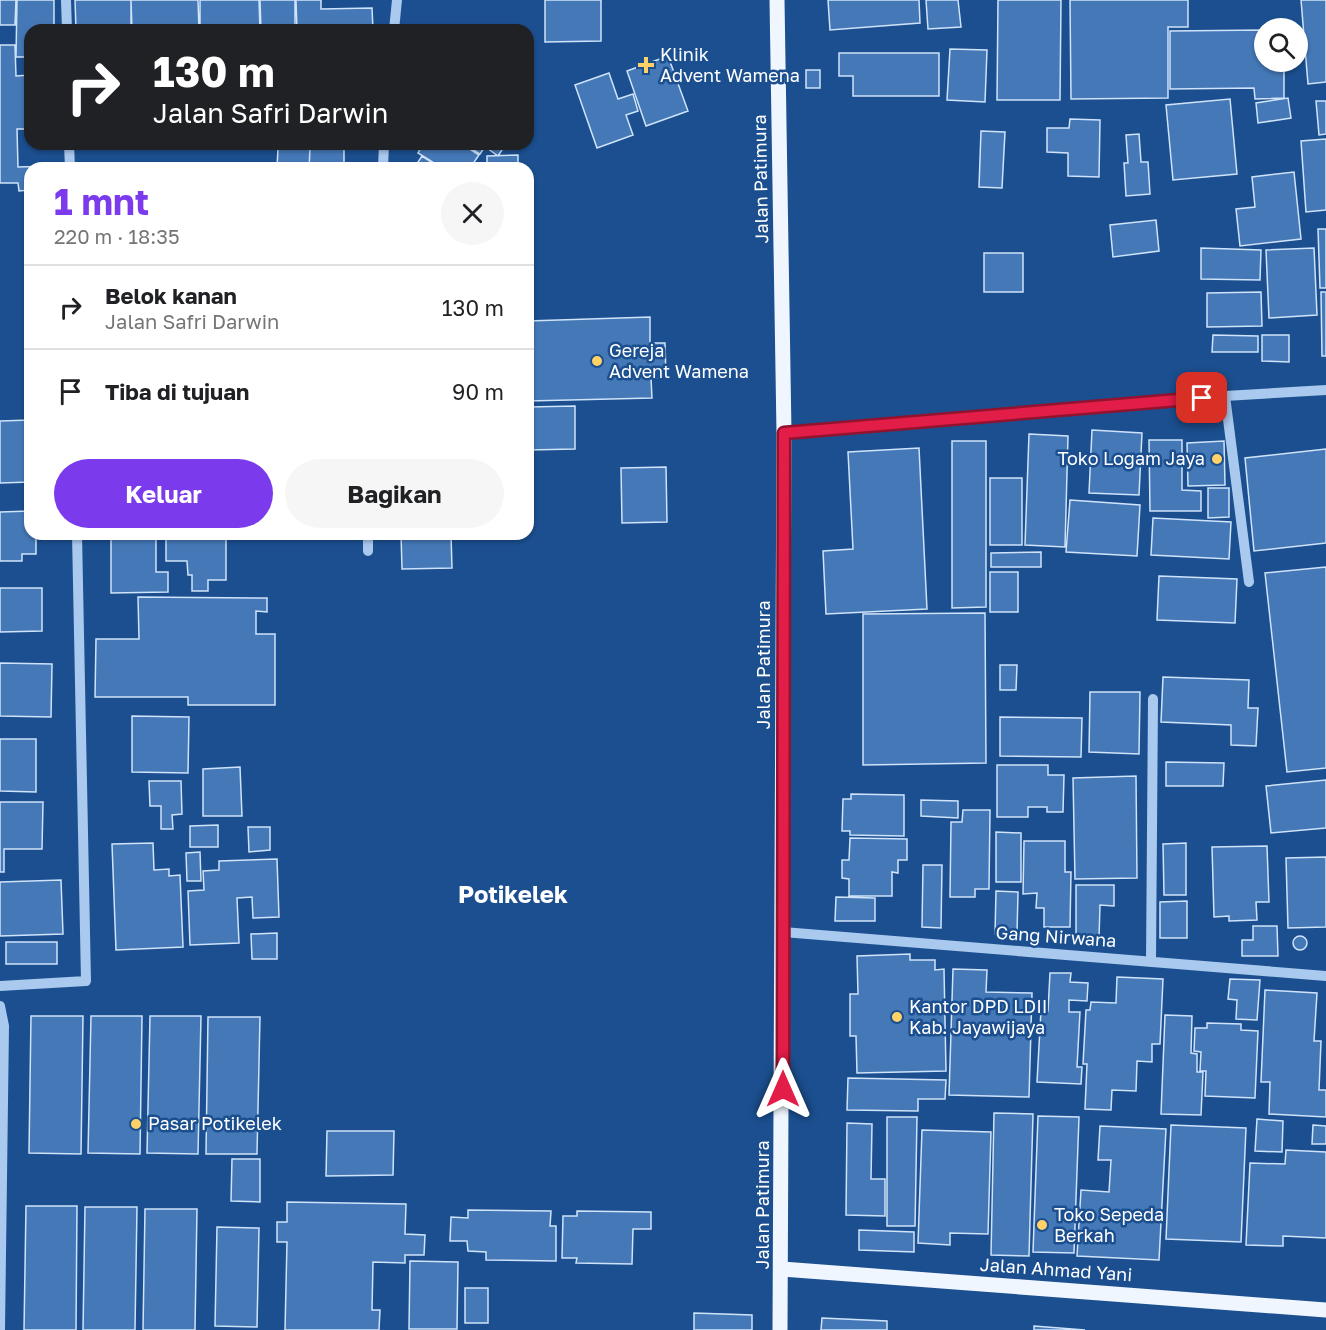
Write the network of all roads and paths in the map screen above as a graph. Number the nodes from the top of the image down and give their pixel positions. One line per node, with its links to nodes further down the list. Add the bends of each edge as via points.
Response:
1 (66, 0): 4 (street)
2 (397, 0): 5 (street)
3 (777, 0): 8 (main road, Jalan Patimura)
4 (67, 24)
5 (395, 24)
6 (1326, 390): 7 (street)
7 (1226, 396): 8 (street); 12 (street)
8 (784, 433): 14 (main road, Jalan Patimura)
9 (77, 540): 17 (street, via 86,981)
10 (368, 540): 11 (street)
11 (368, 551)
12 (1249, 582)
13 (1153, 699): 15 (street)
14 (783, 932): 15 (street, Gang Nirwana); 19 (main road, Jalan Patimura)
15 (1151, 961): 16 (street, Gang Nirwana)
16 (1326, 976)
17 (0, 988)
18 (0, 1006): 21 (street, via 4,1026)
19 (782, 1269): 20 (main road, Jalan Ahmad Yani); 22 (main road, Jalan Patimura)
20 (1326, 1310)
21 (0, 1330)
22 (780, 1330)

